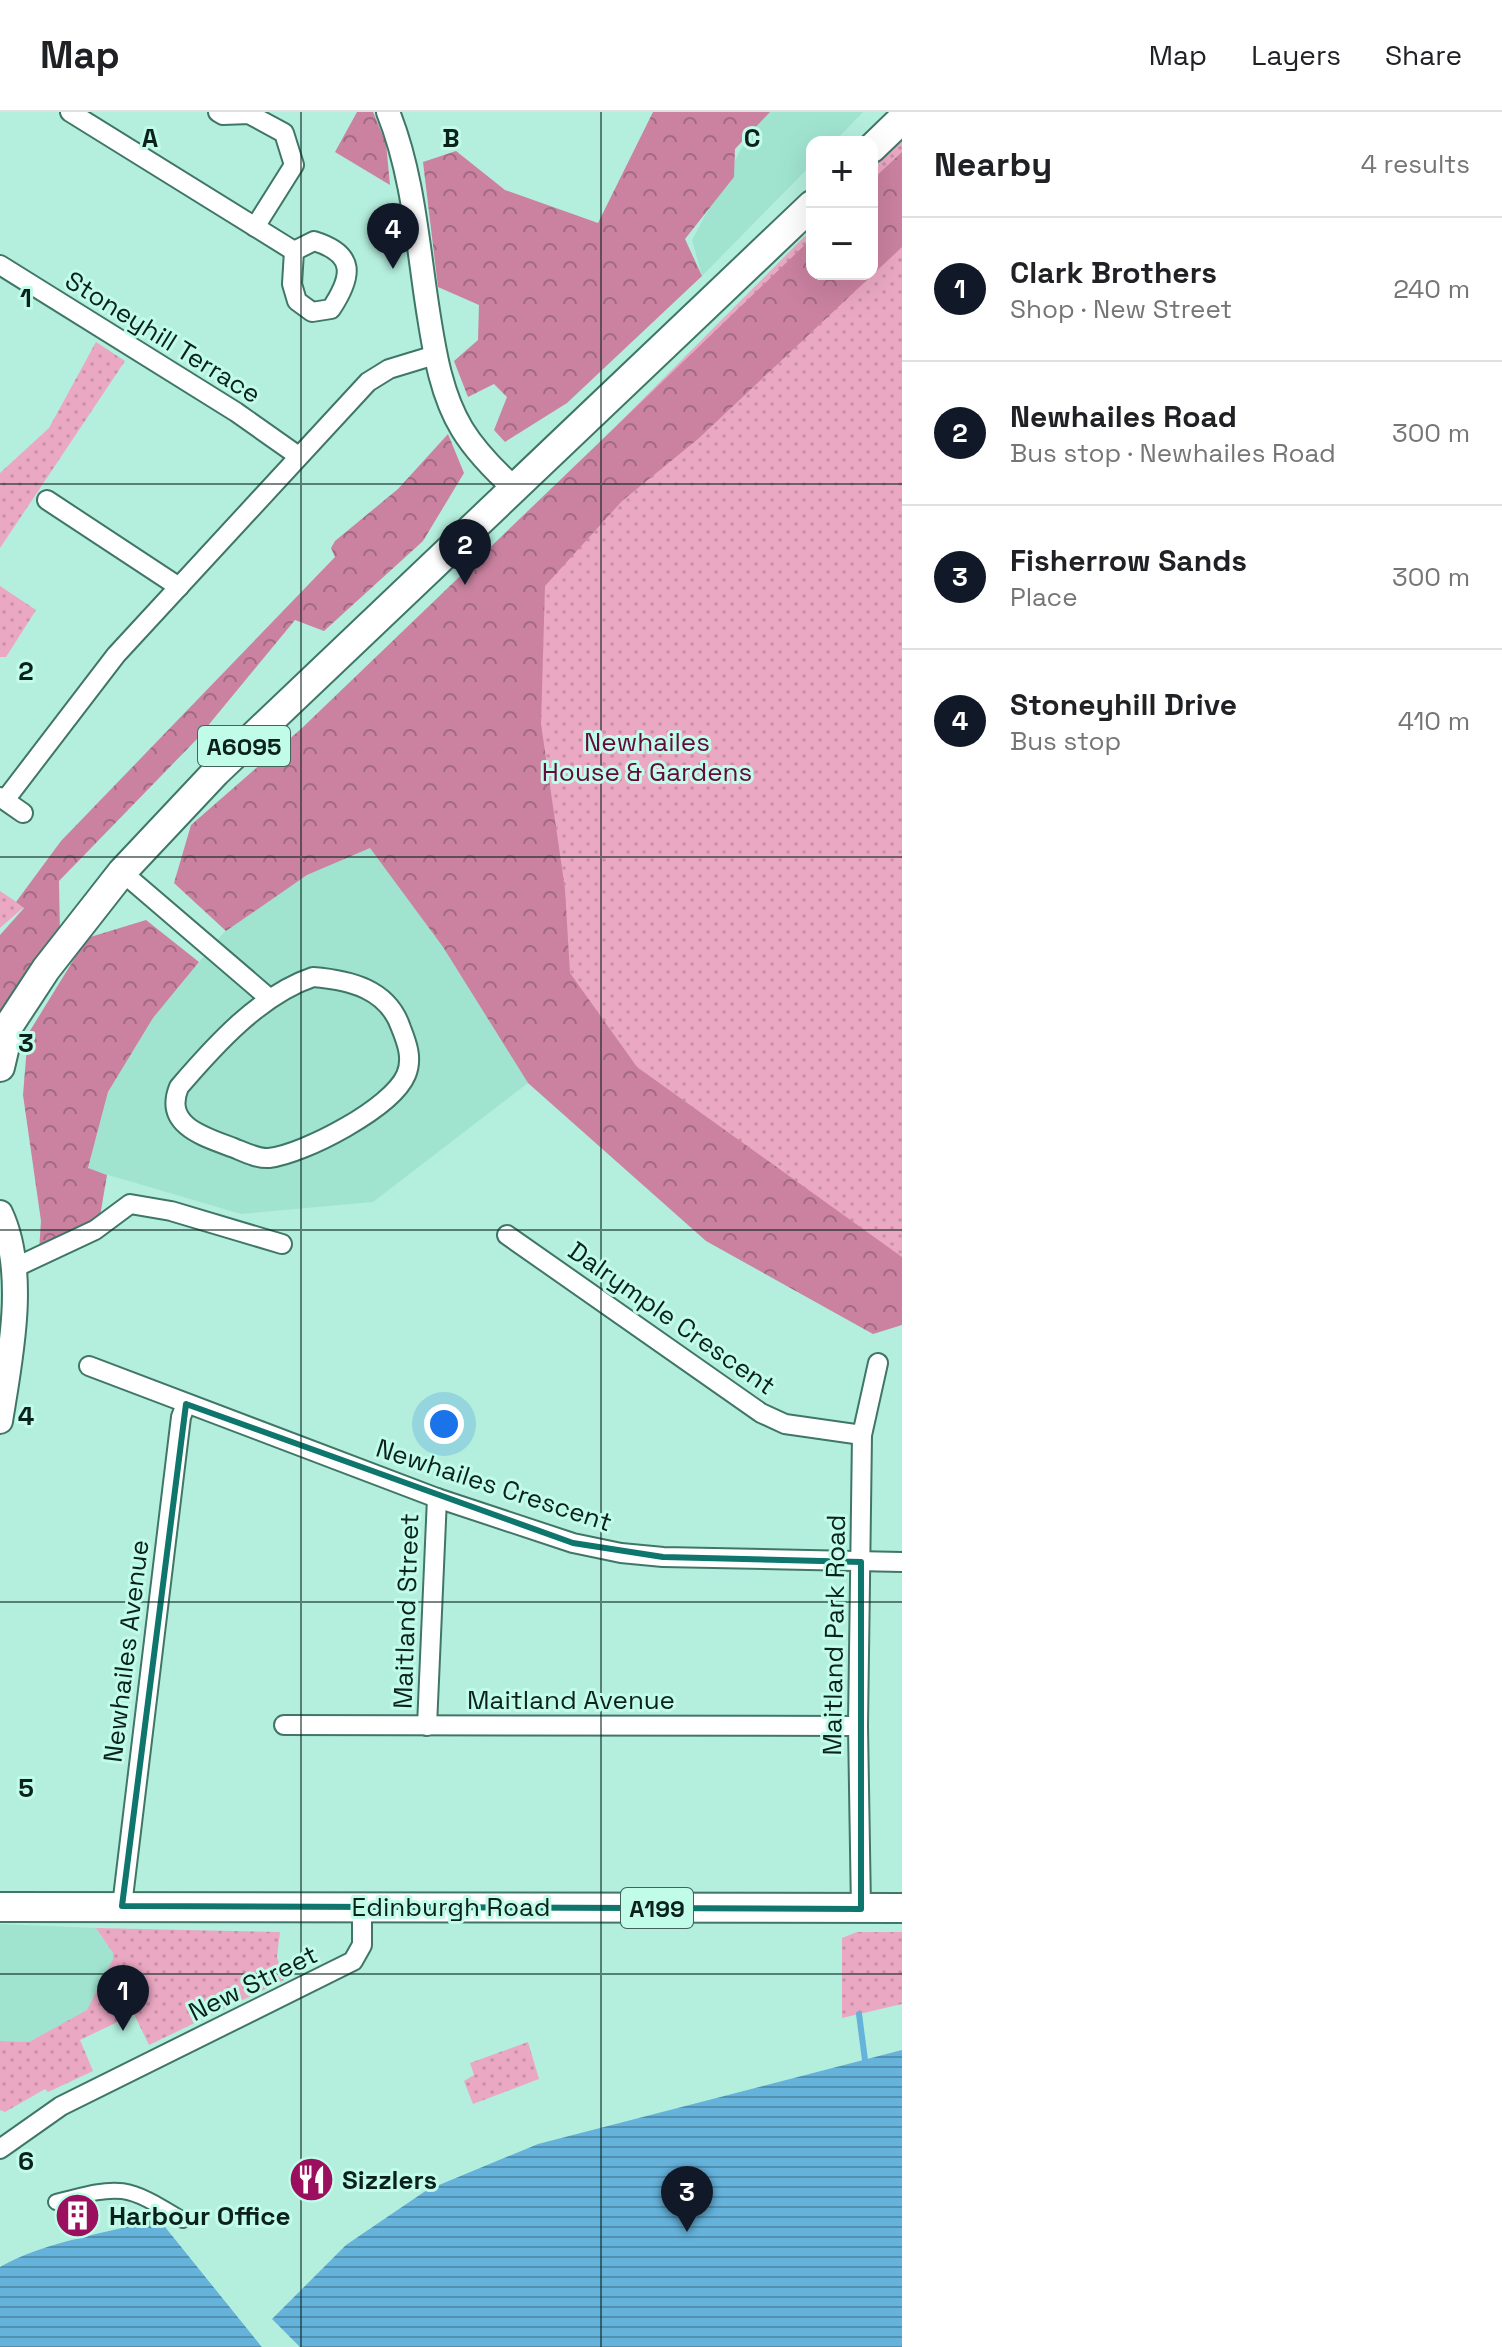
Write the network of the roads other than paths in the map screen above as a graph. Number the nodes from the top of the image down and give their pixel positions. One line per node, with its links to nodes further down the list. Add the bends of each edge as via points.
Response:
1 (70, 112): 7 (street)
2 (218, 112): 7 (street, via 249,114 284,133 294,165)
3 (388, 112): 10 (street, via 409,189)
4 (902, 119): 5 (main road)
5 (878, 142)
6 (809, 208): 12 (main road, A6095)
7 (255, 227): 8 (street)
8 (294, 251)
9 (0, 265): 11 (street, Stoneyhill Terrace)
10 (435, 355): 11 (street, via 389,369 368,382); 12 (street, via 462,429)
11 (297, 455): 14 (street)
12 (515, 489): 17 (main road, A6095, via 216,772)
13 (47, 500): 14 (street)
14 (179, 587): 15 (street, via 116,655)
15 (2, 798): 16 (street)
16 (23, 813)
17 (122, 872): 18 (street); 19 (main road, A6095, via 46,969)
18 (269, 998): 18 (street, via 195,1069 173,1101 188,1130 264,1159 327,1139 395,1093 407,1075 410,1057 397,1017 382,997 347,980 313,977)
19 (4, 1036): 20 (main road, A6095)
20 (0, 1067)
21 (0, 1213): 24 (main road)
22 (507, 1235): 29 (street, Dalrymple Crescent, via 761,1413 785,1424)
23 (282, 1244): 24 (street, via 130,1204 95,1230)
24 (12, 1269): 28 (main road, via 12,1344)
25 (878, 1363): 29 (street, Maitland Park Road)
26 (89, 1366): 27 (street, Newhailes Crescent)
27 (186, 1404): 30 (street, Newhailes Crescent); 36 (street, Newhailes Avenue)
28 (0, 1421)
29 (862, 1435): 31 (street, Maitland Park Road)
30 (437, 1498): 31 (street, Newhailes Crescent, via 573,1543 621,1553); 34 (street, Maitland Street)
31 (861, 1562): 32 (street, Newhailes Crescent); 35 (street, Maitland Park Road)
32 (902, 1562)
33 (284, 1725): 34 (street, Maitland Avenue)
34 (427, 1726): 35 (street, Maitland Avenue)
35 (858, 1726): 40 (street, Maitland Park Road)
36 (122, 1906): 37 (main road, Edinburgh Road / A199); 38 (main road, Edinburgh Road / A199)
37 (0, 1907)
38 (362, 1907): 40 (main road, Edinburgh Road / A199); 41 (street, New Street, via 362,1945 353,1961 61,2106)
39 (902, 1908): 40 (main road, Edinburgh Road / A199)
40 (861, 1909)
41 (0, 2149)
42 (56, 2202): 43 (street, via 112,2188 145,2196)
43 (183, 2220)

